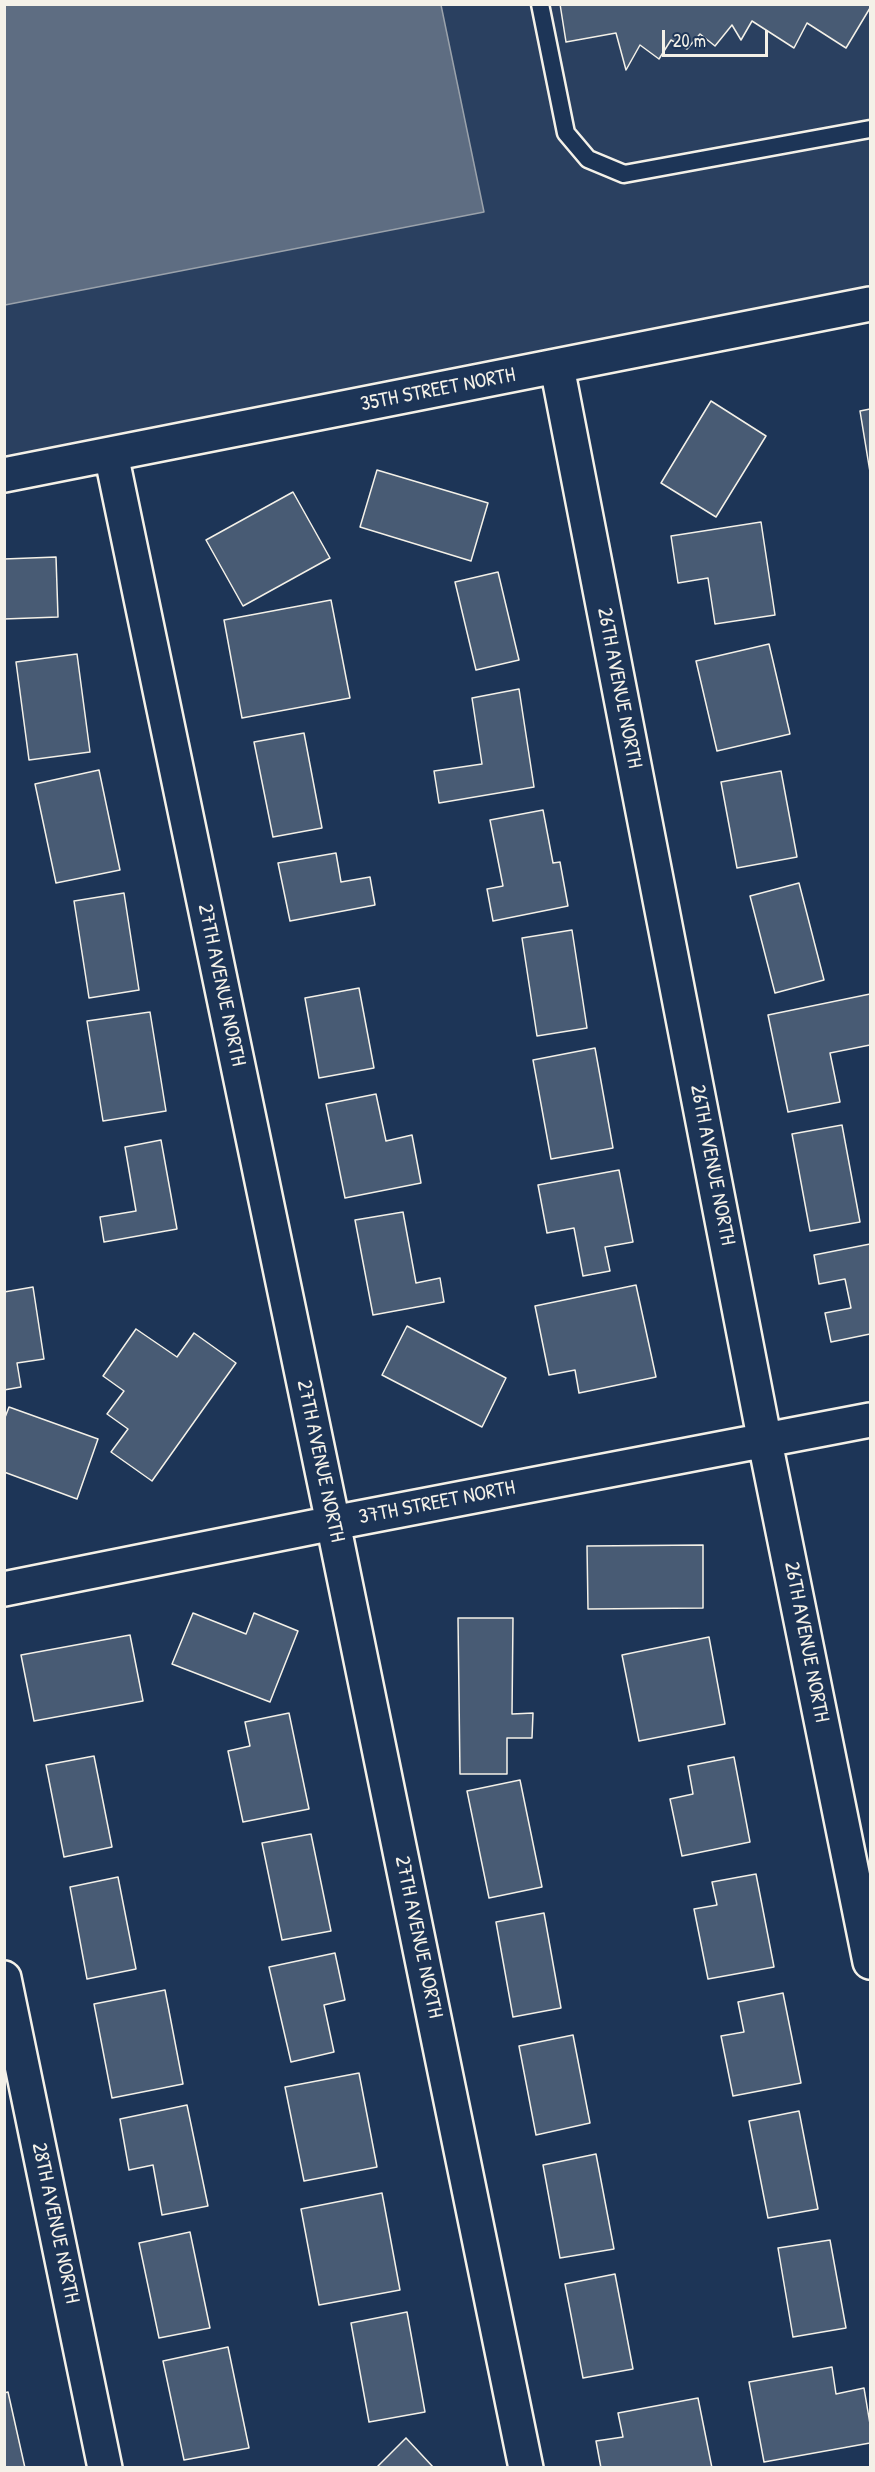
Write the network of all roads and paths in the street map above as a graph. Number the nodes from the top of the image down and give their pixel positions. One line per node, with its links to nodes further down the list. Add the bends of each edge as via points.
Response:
1 (540, 4): 2 (lane, via 566,133 588,159 624,174)
2 (870, 129)
3 (870, 304): 4 (street, 35TH STREET NORTH)
4 (556, 367): 5 (street, 35TH STREET NORTH); 8 (street, 26TH AVENUE NORTH)
5 (111, 454): 6 (street, 35TH STREET NORTH); 9 (street, 27TH AVENUE NORTH)
6 (4, 475)
7 (870, 1420): 8 (street, 37TH STREET NORTH)
8 (765, 1442): 9 (street, 37TH STREET NORTH); 11 (street, 26TH AVENUE NORTH)
9 (333, 1523): 10 (street, 37TH STREET NORTH); 14 (street, 27TH AVENUE NORTH)
10 (4, 1589)
11 (870, 1962)
12 (4, 1978): 13 (street, 28TH AVENUE NORTH)
13 (105, 2468)
14 (526, 2468)

